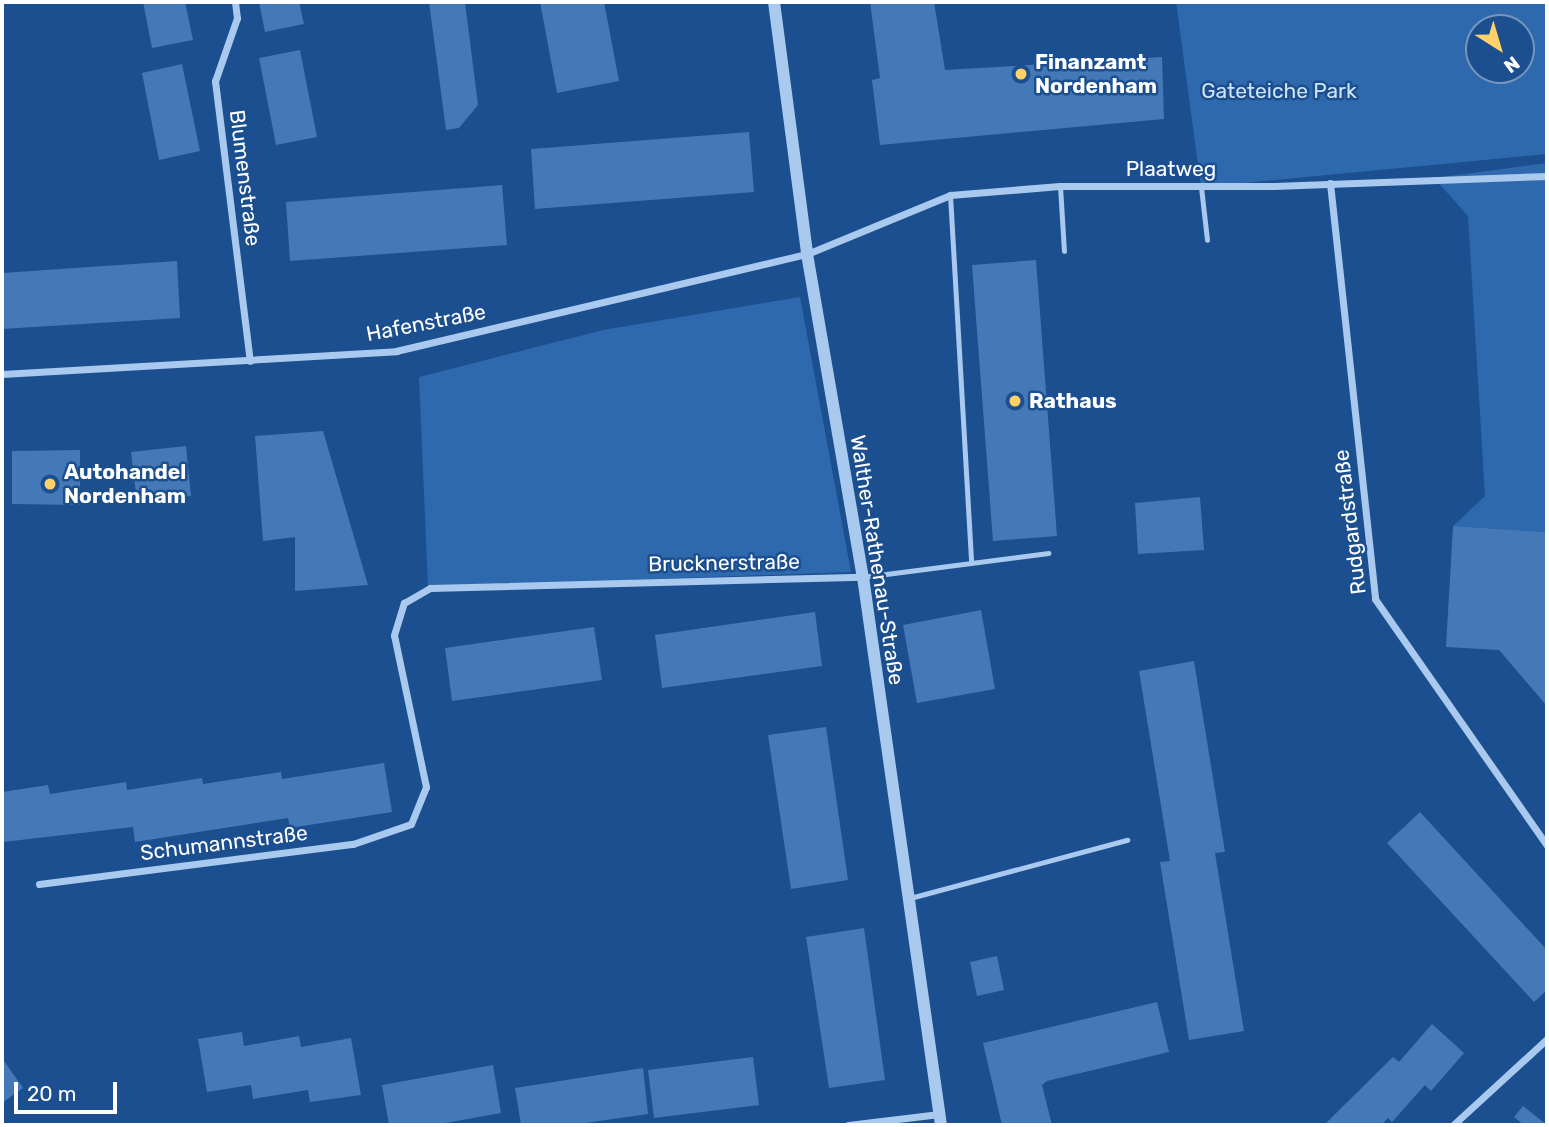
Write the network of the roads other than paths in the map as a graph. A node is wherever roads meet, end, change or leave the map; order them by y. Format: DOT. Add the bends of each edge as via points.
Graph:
graph roads {
  1 [pos="235,2"];
  2 [pos="774,2"];
  3 [pos="1547,176"];
  4 [pos="1330,183"];
  5 [pos="1060,186"];
  6 [pos="1200,187"];
  7 [pos="950,195"];
  8 [pos="1208,240"];
  9 [pos="1064,251"];
  10 [pos="807,254"];
  11 [pos="250,361"];
  12 [pos="2,374"];
  13 [pos="1048,553"];
  14 [pos="971,560"];
  15 [pos="863,577"];
  16 [pos="411,824"];
  17 [pos="1127,840"];
  18 [pos="1547,846"];
  19 [pos="39,884"];
  20 [pos="908,899"];
  21 [pos="1547,1039"];
  22 [pos="940,1119"];
  23 [pos="848,1125"];
  24 [pos="1453,1125"];
  1 -- 11 [label="street, Blumenstraße" via="237,18 215,81"];
  2 -- 10 [label="street, Walther-Rathenau-Straße"];
  3 -- 4 [label="street, Plaatweg"];
  4 -- 6 [label="street, Plaatweg"];
  4 -- 18 [label="street, Rudgardstraße" via="1375,599"];
  5 -- 6 [label="street, Plaatweg"];
  5 -- 7 [label="street, Plaatweg"];
  5 -- 9 [label="lane"];
  6 -- 8 [label="lane"];
  7 -- 10 [label="street, Plaatweg"];
  7 -- 14 [label="lane"];
  10 -- 11 [label="street, Hafenstraße" via="396,351"];
  10 -- 15 [label="street, Walther-Rathenau-Straße"];
  11 -- 12 [label="street, Hafenstraße"];
  13 -- 14 [label="lane, Brucknerstraße"];
  14 -- 15 [label="lane, Brucknerstraße"];
  15 -- 16 [label="street, Brucknerstraße" via="430,588 404,603 394,635 426,787"];
  15 -- 20 [label="street, Walther-Rathenau-Straße"];
  16 -- 19 [label="street, Schumannstraße" via="353,844"];
  17 -- 20 [label="lane"];
  20 -- 22 [label="street, Walther-Rathenau-Straße"];
  21 -- 24 [label="street"];
  22 -- 23 [label="street"];
}
